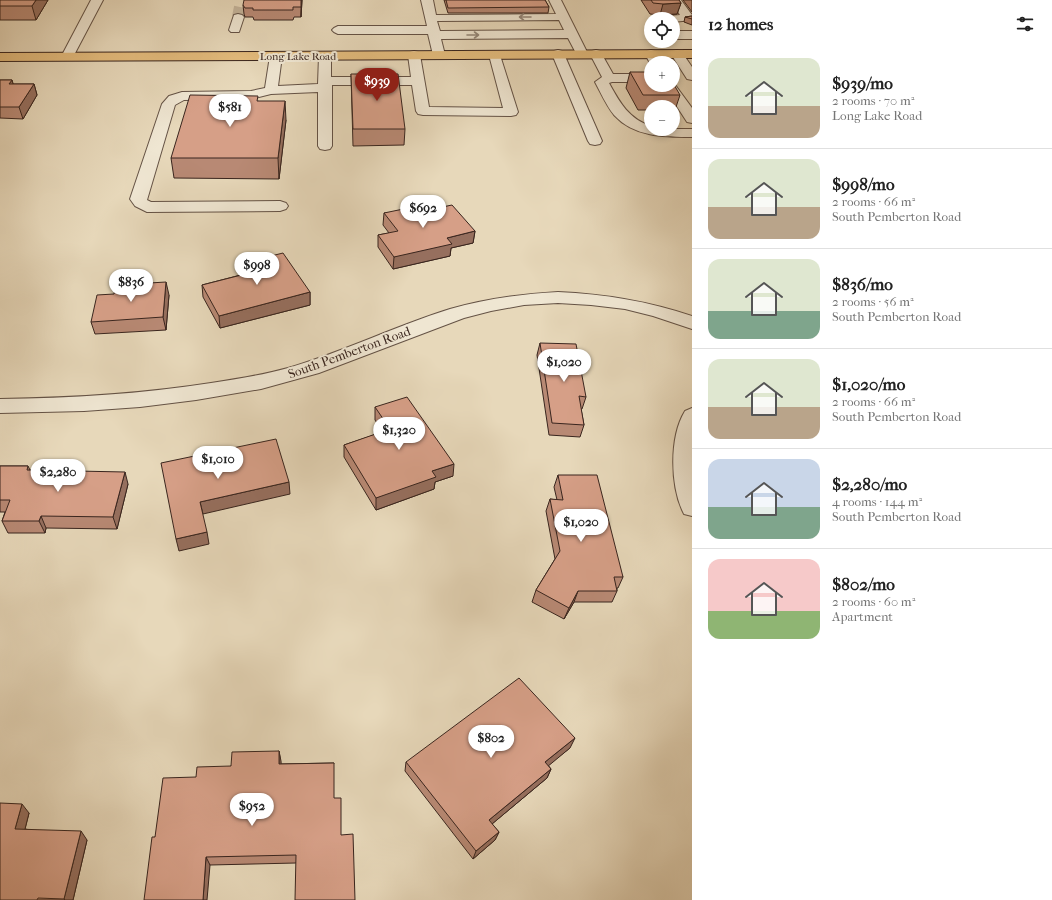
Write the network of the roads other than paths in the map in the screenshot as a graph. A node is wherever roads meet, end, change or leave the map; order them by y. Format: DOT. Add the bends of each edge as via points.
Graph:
graph roads {
  1 [pos="97,0"];
  2 [pos="427,0"];
  3 [pos="555,0"];
  4 [pos="692,1"];
  5 [pos="238,17"];
  6 [pos="564,17"];
  7 [pos="431,18"];
  8 [pos="680,18"];
  9 [pos="690,18"];
  10 [pos="235,30"];
  11 [pos="338,30"];
  12 [pos="434,32"];
  13 [pos="572,34"];
  14 [pos="680,35"];
  15 [pos="692,35"];
  16 [pos="558,54"];
  17 [pos="589,54"];
  18 [pos="685,54"];
  19 [pos="414,55"];
  20 [pos="439,55"];
  21 [pos="495,55"];
  22 [pos="276,56"];
  23 [pos="325,56"];
  24 [pos="670,56"];
  25 [pos="0,57"];
  26 [pos="67,57"];
  27 [pos="644,57"];
  28 [pos="692,76"];
  29 [pos="609,78"];
  30 [pos="644,78"];
  31 [pos="418,81"];
  32 [pos="326,85"];
  33 [pos="272,90"];
  34 [pos="675,92"];
  35 [pos="692,119"];
  36 [pos="692,133"];
  37 [pos="595,141"];
  38 [pos="325,146"];
  39 [pos="280,206"];
  40 [pos="692,323"];
  41 [pos="0,406"];
  42 [pos="692,416"];
  43 [pos="692,507"];
  1 -- 26 [label="street"];
  2 -- 7 [label="street"];
  3 -- 6 [label="street"];
  4 -- 9 [label="street" via="676,1"];
  5 -- 10 [label="street"];
  6 -- 7 [label="street, one-way"];
  6 -- 13 [label="street"];
  7 -- 12 [label="street"];
  8 -- 9 [label="street"];
  11 -- 12 [label="street"];
  12 -- 13 [label="street, one-way"];
  12 -- 20 [label="street"];
  13 -- 17 [label="street"];
  14 -- 15 [label="street"];
  16 -- 17 [label="main road, Long Lake Road"];
  16 -- 21 [label="main road, Long Lake Road"];
  16 -- 37 [label="street"];
  17 -- 27 [label="main road, Long Lake Road"];
  17 -- 29 [label="street"];
  18 -- 24 [label="main road, Long Lake Road"];
  18 -- 28 [label="street"];
  19 -- 20 [label="main road, Long Lake Road"];
  19 -- 23 [label="main road, Long Lake Road"];
  19 -- 31 [label="street"];
  20 -- 21 [label="main road, Long Lake Road"];
  21 -- 31 [label="street" via="511,112 423,111"];
  22 -- 23 [label="main road, Long Lake Road"];
  22 -- 26 [label="main road, Long Lake Road"];
  22 -- 33 [label="street"];
  23 -- 32 [label="street"];
  25 -- 26 [label="main road, Long Lake Road"];
  29 -- 30 [label="street"];
  29 -- 36 [label="street" via="602,82 618,111 630,123 655,133"];
  31 -- 32 [label="street"];
  32 -- 33 [label="street"];
  32 -- 38 [label="street"];
  33 -- 39 [label="street" via="251,95 182,96 174,99 169,104 138,199 147,207"];
  34 -- 35 [label="street"];
  40 -- 41 [label="street, South Pemberton Road" via="652,309 606,300 533,298 491,304 448,316 315,367 271,380 150,399 98,404"];
  42 -- 43 [label="street" via="686,432 684,459"];
}
